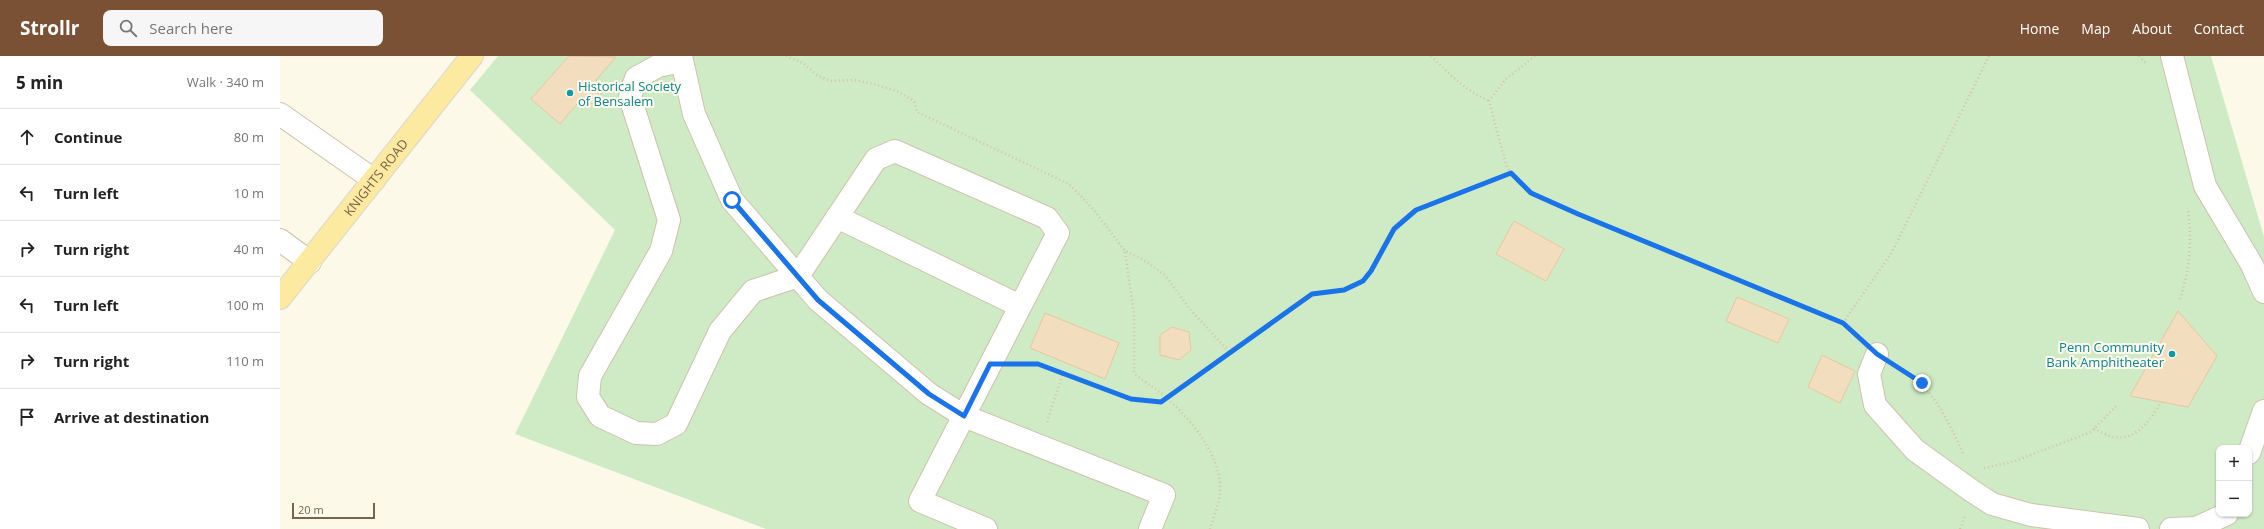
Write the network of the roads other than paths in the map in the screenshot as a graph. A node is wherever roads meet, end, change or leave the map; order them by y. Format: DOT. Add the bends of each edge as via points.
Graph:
graph roads {
  1 [pos="472,56"];
  2 [pos="2172,56"];
  3 [pos="682,58"];
  4 [pos="280,114"];
  5 [pos="374,180"];
  6 [pos="837,217"];
  7 [pos="280,240"];
  8 [pos="310,262"];
  9 [pos="798,276"];
  10 [pos="2264,292"];
  11 [pos="280,298"];
  12 [pos="1020,306"];
  13 [pos="1877,354"];
  14 [pos="2264,411"];
  15 [pos="964,416"];
  16 [pos="2252,445"];
  17 [pos="2220,517"];
  18 [pos="986,529"];
  19 [pos="1150,529"];
  20 [pos="2138,529"];
  21 [pos="2171,529"];
  1 -- 5 [label="main road, KNIGHTS ROAD"];
  2 -- 10 [label="street" via="2205,186 2252,265"];
  3 -- 9 [label="street" via="694,114 732,200"];
  3 -- 9 [label="street" via="658,66 636,78 630,97 669,220 661,250 590,376 588,397 600,416 636,433 657,434 676,424 720,331 753,291"];
  4 -- 5 [label="street"];
  5 -- 8 [label="main road, KNIGHTS ROAD"];
  6 -- 9 [label="street"];
  6 -- 12 [label="street"];
  6 -- 12 [label="street" via="876,159 895,151 1047,218 1058,233"];
  7 -- 8 [label="street"];
  8 -- 11 [label="main road, KNIGHTS ROAD"];
  9 -- 15 [label="street" via="818,300 929,394"];
  12 -- 15 [label="street"];
  13 -- 20 [label="street" via="1869,374 1875,405 1915,450 1972,482 1992,504 2031,515"];
  14 -- 16 [label="street"];
  15 -- 18 [label="street" via="920,502"];
  15 -- 19 [label="street" via="1164,496"];
  17 -- 21 [label="street" via="2196,528"];
}
